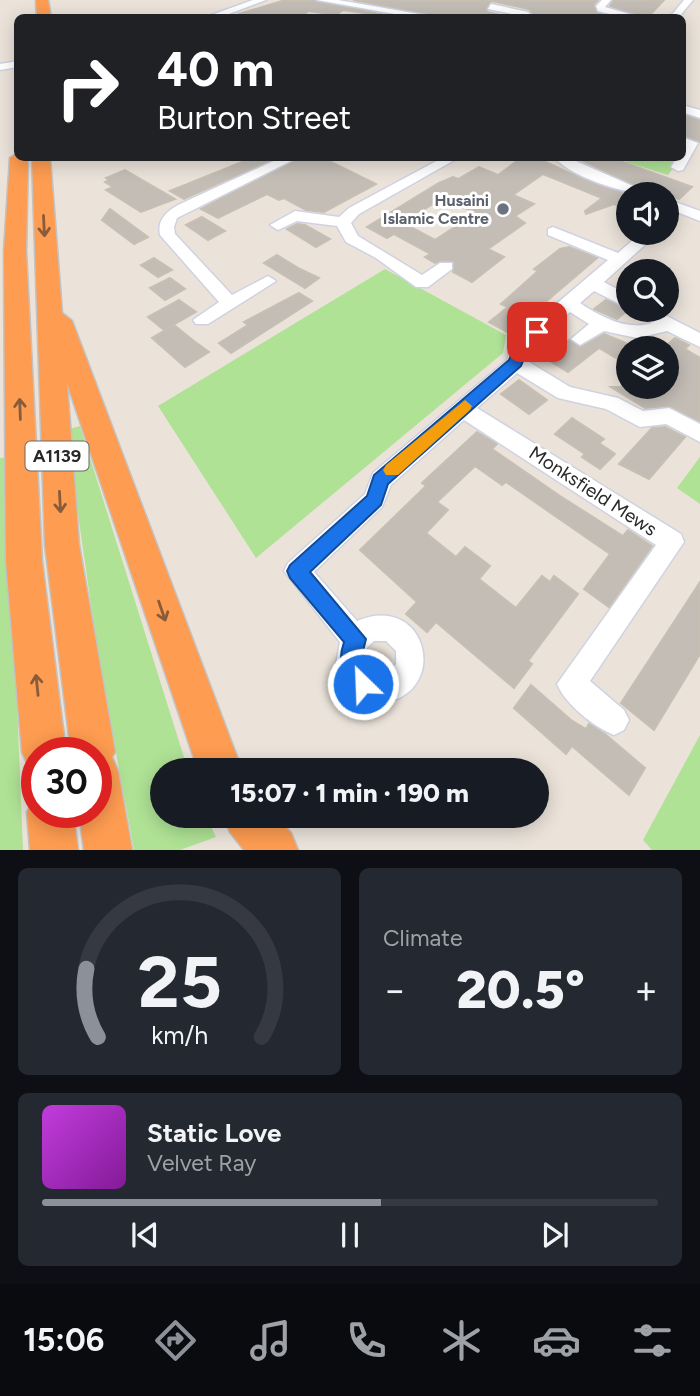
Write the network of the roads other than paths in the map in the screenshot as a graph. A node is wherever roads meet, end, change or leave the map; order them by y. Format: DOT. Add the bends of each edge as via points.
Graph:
graph roads {
  1 [pos="262,0"];
  2 [pos="321,0"];
  3 [pos="409,0"];
  4 [pos="502,0"];
  5 [pos="607,0"];
  6 [pos="689,0"];
  7 [pos="227,6"];
  8 [pos="489,9"];
  9 [pos="398,11"];
  10 [pos="214,14"];
  11 [pos="242,14"];
  12 [pos="415,14"];
  13 [pos="501,14"];
  14 [pos="524,14"];
  15 [pos="622,14"];
  16 [pos="677,14"];
  17 [pos="686,142"];
  18 [pos="686,153"];
  19 [pos="19,161"];
  20 [pos="41,161"];
  21 [pos="284,161"];
  22 [pos="446,161"];
  23 [pos="565,161"];
  24 [pos="682,161"];
  25 [pos="678,167"];
  26 [pos="616,183"];
  27 [pos="679,212"];
  28 [pos="700,216"];
  29 [pos="343,222"];
  30 [pos="278,225"];
  31 [pos="553,232"];
  32 [pos="636,245"];
  33 [pos="15,251"];
  34 [pos="617,259"];
  35 [pos="620,259"];
  36 [pos="616,263"];
  37 [pos="446,266"];
  38 [pos="268,281"];
  39 [pos="592,283"];
  40 [pos="47,287"];
  41 [pos="616,296"];
  42 [pos="230,303"];
  43 [pos="569,303"];
  44 [pos="202,320"];
  45 [pos="664,322"];
  46 [pos="601,324"];
  47 [pos="660,327"];
  48 [pos="0,336"];
  49 [pos="580,340"];
  50 [pos="700,341"];
  51 [pos="516,363"];
  52 [pos="461,409"];
  53 [pos="700,434"];
  54 [pos="355,639"];
  55 [pos="614,720"];
  56 [pos="42,737"];
  57 [pos="91,737"];
  58 [pos="216,758"];
  59 [pos="52,828"];
  60 [pos="105,828"];
  61 [pos="256,828"];
  62 [pos="54,850"];
  63 [pos="108,850"];
  64 [pos="274,850"];
  1 -- 7 [label="street"];
  2 -- 9 [label="street"];
  3 -- 9 [label="street"];
  4 -- 8 [label="street"];
  5 -- 15 [label="street" via="601,9"];
  6 -- 16 [label="street"];
  7 -- 10 [label="street"];
  7 -- 11 [label="street"];
  8 -- 13 [label="street"];
  8 -- 14 [label="street"];
  9 -- 12 [label="street"];
  17 -- 18 [label="street" via="692,143"];
  19 -- 33 [label="highway, A1139"];
  20 -- 40 [label="highway, A1139, one-way"];
  21 -- 42 [label="street" via="183,208 166,227 168,235"];
  22 -- 29 [label="street" via="354,211"];
  23 -- 26 [label="street"];
  24 -- 25 [label="street"];
  27 -- 28 [label="street"];
  29 -- 30 [label="street" via="295,216"];
  29 -- 37 [label="street" via="352,239 381,248 422,284"];
  31 -- 34 [label="street"];
  32 -- 35 [label="street"];
  33 -- 48 [label="highway, A1139"];
  56 -- 33 [label="highway, A1139, one-way" via="24,561"];
  36 -- 39 [label="street"];
  38 -- 42 [label="street"];
  39 -- 41 [label="street"];
  39 -- 43 [label="street"];
  40 -- 57 [label="highway, A1139, one-way" via="62,545"];
  40 -- 58 [label="highway, A1139, one-way"];
  42 -- 44 [label="street"];
  43 -- 46 [label="street"];
  43 -- 51 [label="street" via="521,345"];
  45 -- 50 [label="street"];
  46 -- 47 [label="street" via="646,334"];
  46 -- 49 [label="street"];
  51 -- 52 [label="street"];
  51 -- 53 [label="street" via="565,393 611,403 640,419 669,416"];
  52 -- 54 [label="street" via="380,480 374,500 297,571"];
  52 -- 55 [label="street, Monksfield Mews" via="679,535 571,684"];
  59 -- 62 [label="highway"];
  60 -- 63 [label="highway"];
  61 -- 64 [label="highway"];
}
